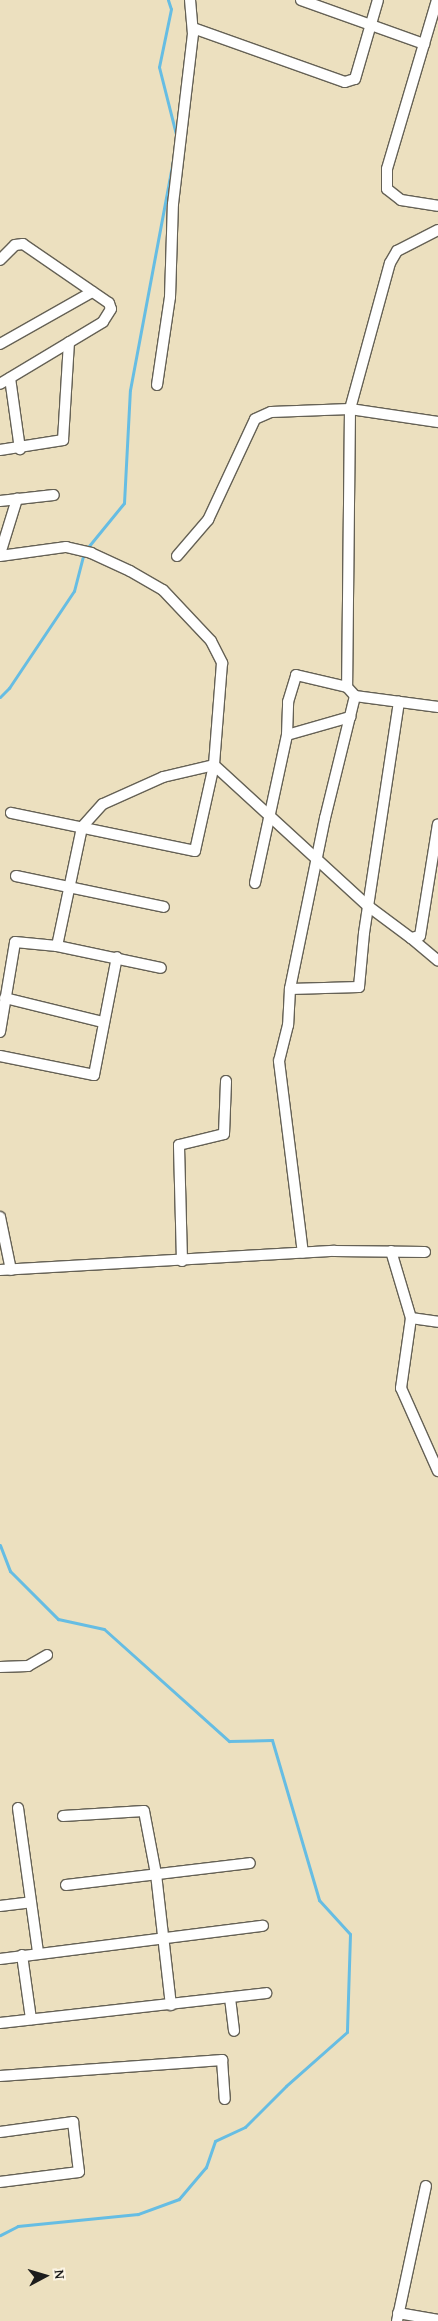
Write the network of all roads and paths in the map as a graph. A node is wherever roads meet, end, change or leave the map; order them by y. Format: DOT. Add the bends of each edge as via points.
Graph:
graph roads {
  1 [pos="190,0"];
  2 [pos="301,0"];
  3 [pos="378,0"];
  4 [pos="437,0"];
  5 [pos="371,24"];
  6 [pos="193,28"];
  7 [pos="424,44"];
  8 [pos="438,206"];
  9 [pos="438,230"];
  10 [pos="0,260"];
  11 [pos="92,292"];
  12 [pos="69,342"];
  13 [pos="0,344"];
  14 [pos="10,378"];
  15 [pos="0,384"];
  16 [pos="157,385"];
  17 [pos="350,409"];
  18 [pos="438,422"];
  19 [pos="20,448"];
  20 [pos="0,450"];
  21 [pos="54,495"];
  22 [pos="17,499"];
  23 [pos="0,501"];
  24 [pos="0,555"];
  25 [pos="177,556"];
  26 [pos="347,688"];
  27 [pos="355,696"];
  28 [pos="399,702"];
  29 [pos="438,707"];
  30 [pos="350,717"];
  31 [pos="287,735"];
  32 [pos="214,765"];
  33 [pos="11,813"];
  34 [pos="269,813"];
  35 [pos="438,824"];
  36 [pos="82,826"];
  37 [pos="316,859"];
  38 [pos="16,876"];
  39 [pos="255,883"];
  40 [pos="69,887"];
  41 [pos="164,906"];
  42 [pos="368,906"];
  43 [pos="411,938"];
  44 [pos="57,946"];
  45 [pos="117,957"];
  46 [pos="438,961"];
  47 [pos="162,968"];
  48 [pos="290,989"];
  49 [pos="5,998"];
  50 [pos="103,1022"];
  51 [pos="0,1032"];
  52 [pos="0,1056"];
  53 [pos="226,1081"];
  54 [pos="0,1216"];
  55 [pos="391,1251"];
  56 [pos="425,1252"];
  57 [pos="303,1253"];
  58 [pos="182,1261"];
  59 [pos="0,1270"];
  60 [pos="11,1270"];
  61 [pos="412,1318"];
  62 [pos="438,1322"];
  63 [pos="438,1471"];
  64 [pos="47,1655"];
  65 [pos="0,1667"];
  66 [pos="18,1808"];
  67 [pos="63,1816"];
  68 [pos="250,1863"];
  69 [pos="156,1874"];
  70 [pos="66,1886"];
  71 [pos="31,1902"];
  72 [pos="0,1906"];
  73 [pos="263,1926"];
  74 [pos="164,1938"];
  75 [pos="38,1953"];
  76 [pos="22,1955"];
  77 [pos="0,1958"];
  78 [pos="266,1993"];
  79 [pos="230,1998"];
  80 [pos="171,2005"];
  81 [pos="31,2018"];
  82 [pos="0,2023"];
  83 [pos="234,2031"];
  84 [pos="0,2076"];
  85 [pos="225,2099"];
  86 [pos="0,2132"];
  87 [pos="0,2182"];
  88 [pos="426,2186"];
  89 [pos="398,2317"];
  90 [pos="438,2320"];
  1 -- 6 [label="street"];
  2 -- 5 [label="street"];
  3 -- 5 [label="street"];
  4 -- 7 [label="street"];
  5 -- 6 [label="street" via="355,79 345,82"];
  5 -- 7 [label="street"];
  6 -- 16 [label="street" via="172,204 170,297"];
  7 -- 8 [label="street" via="387,168 387,189 401,200"];
  9 -- 17 [label="street" via="397,251 390,263"];
  10 -- 11 [label="street" via="15,245 23,244"];
  11 -- 12 [label="street" via="109,303 110,314"];
  11 -- 13 [label="street"];
  12 -- 14 [label="street"];
  12 -- 19 [label="street" via="65,437 60,442"];
  14 -- 15 [label="street"];
  14 -- 19 [label="street"];
  17 -- 18 [label="street"];
  17 -- 25 [label="street" via="271,412 255,419 208,520"];
  17 -- 26 [label="street"];
  19 -- 20 [label="street"];
  21 -- 22 [label="street"];
  22 -- 23 [label="street"];
  22 -- 24 [label="street"];
  24 -- 32 [label="street" via="66,548 99,557 164,590 212,641 222,663"];
  26 -- 27 [label="street"];
  26 -- 31 [label="street" via="296,675 288,702"];
  27 -- 28 [label="street"];
  27 -- 30 [label="street"];
  28 -- 29 [label="street"];
  28 -- 42 [label="street"];
  30 -- 31 [label="street"];
  30 -- 37 [label="street"];
  31 -- 34 [label="street"];
  32 -- 34 [label="street"];
  32 -- 36 [label="street" via="163,777 103,804"];
  32 -- 36 [label="street" via="195,851"];
  33 -- 36 [label="street"];
  34 -- 37 [label="street"];
  34 -- 39 [label="street"];
  35 -- 43 [label="street" via="420,936"];
  36 -- 40 [label="street"];
  37 -- 42 [label="street"];
  37 -- 48 [label="street"];
  38 -- 40 [label="street"];
  40 -- 41 [label="street"];
  40 -- 44 [label="street"];
  42 -- 43 [label="street"];
  42 -- 48 [label="street" via="359,987"];
  43 -- 46 [label="street"];
  44 -- 45 [label="street"];
  44 -- 49 [label="street" via="15,942"];
  45 -- 47 [label="street"];
  45 -- 50 [label="street"];
  48 -- 57 [label="street" via="288,1025 279,1061"];
  49 -- 50 [label="street"];
  49 -- 51 [label="street"];
  50 -- 52 [label="street" via="94,1075"];
  53 -- 58 [label="street" via="224,1134 179,1145"];
  54 -- 60 [label="street"];
  55 -- 56 [label="street"];
  55 -- 57 [label="street"];
  55 -- 61 [label="street"];
  57 -- 58 [label="street"];
  58 -- 60 [label="street"];
  59 -- 60 [label="street"];
  61 -- 62 [label="street"];
  61 -- 63 [label="street" via="401,1388"];
  64 -- 65 [label="street" via="28,1666"];
  66 -- 71 [label="street"];
  67 -- 69 [label="street" via="144,1811"];
  68 -- 69 [label="street"];
  69 -- 70 [label="street"];
  69 -- 74 [label="street"];
  71 -- 72 [label="street"];
  71 -- 75 [label="street"];
  73 -- 74 [label="street"];
  74 -- 75 [label="street"];
  74 -- 80 [label="street"];
  75 -- 76 [label="street"];
  76 -- 77 [label="street"];
  76 -- 81 [label="street"];
  78 -- 79 [label="street"];
  79 -- 80 [label="street"];
  79 -- 83 [label="street"];
  80 -- 81 [label="street"];
  81 -- 82 [label="street"];
  84 -- 85 [label="street" via="222,2060"];
  86 -- 87 [label="street" via="72,2122 79,2172"];
  88 -- 89 [label="street"];
  89 -- 90 [label="street"];
}
